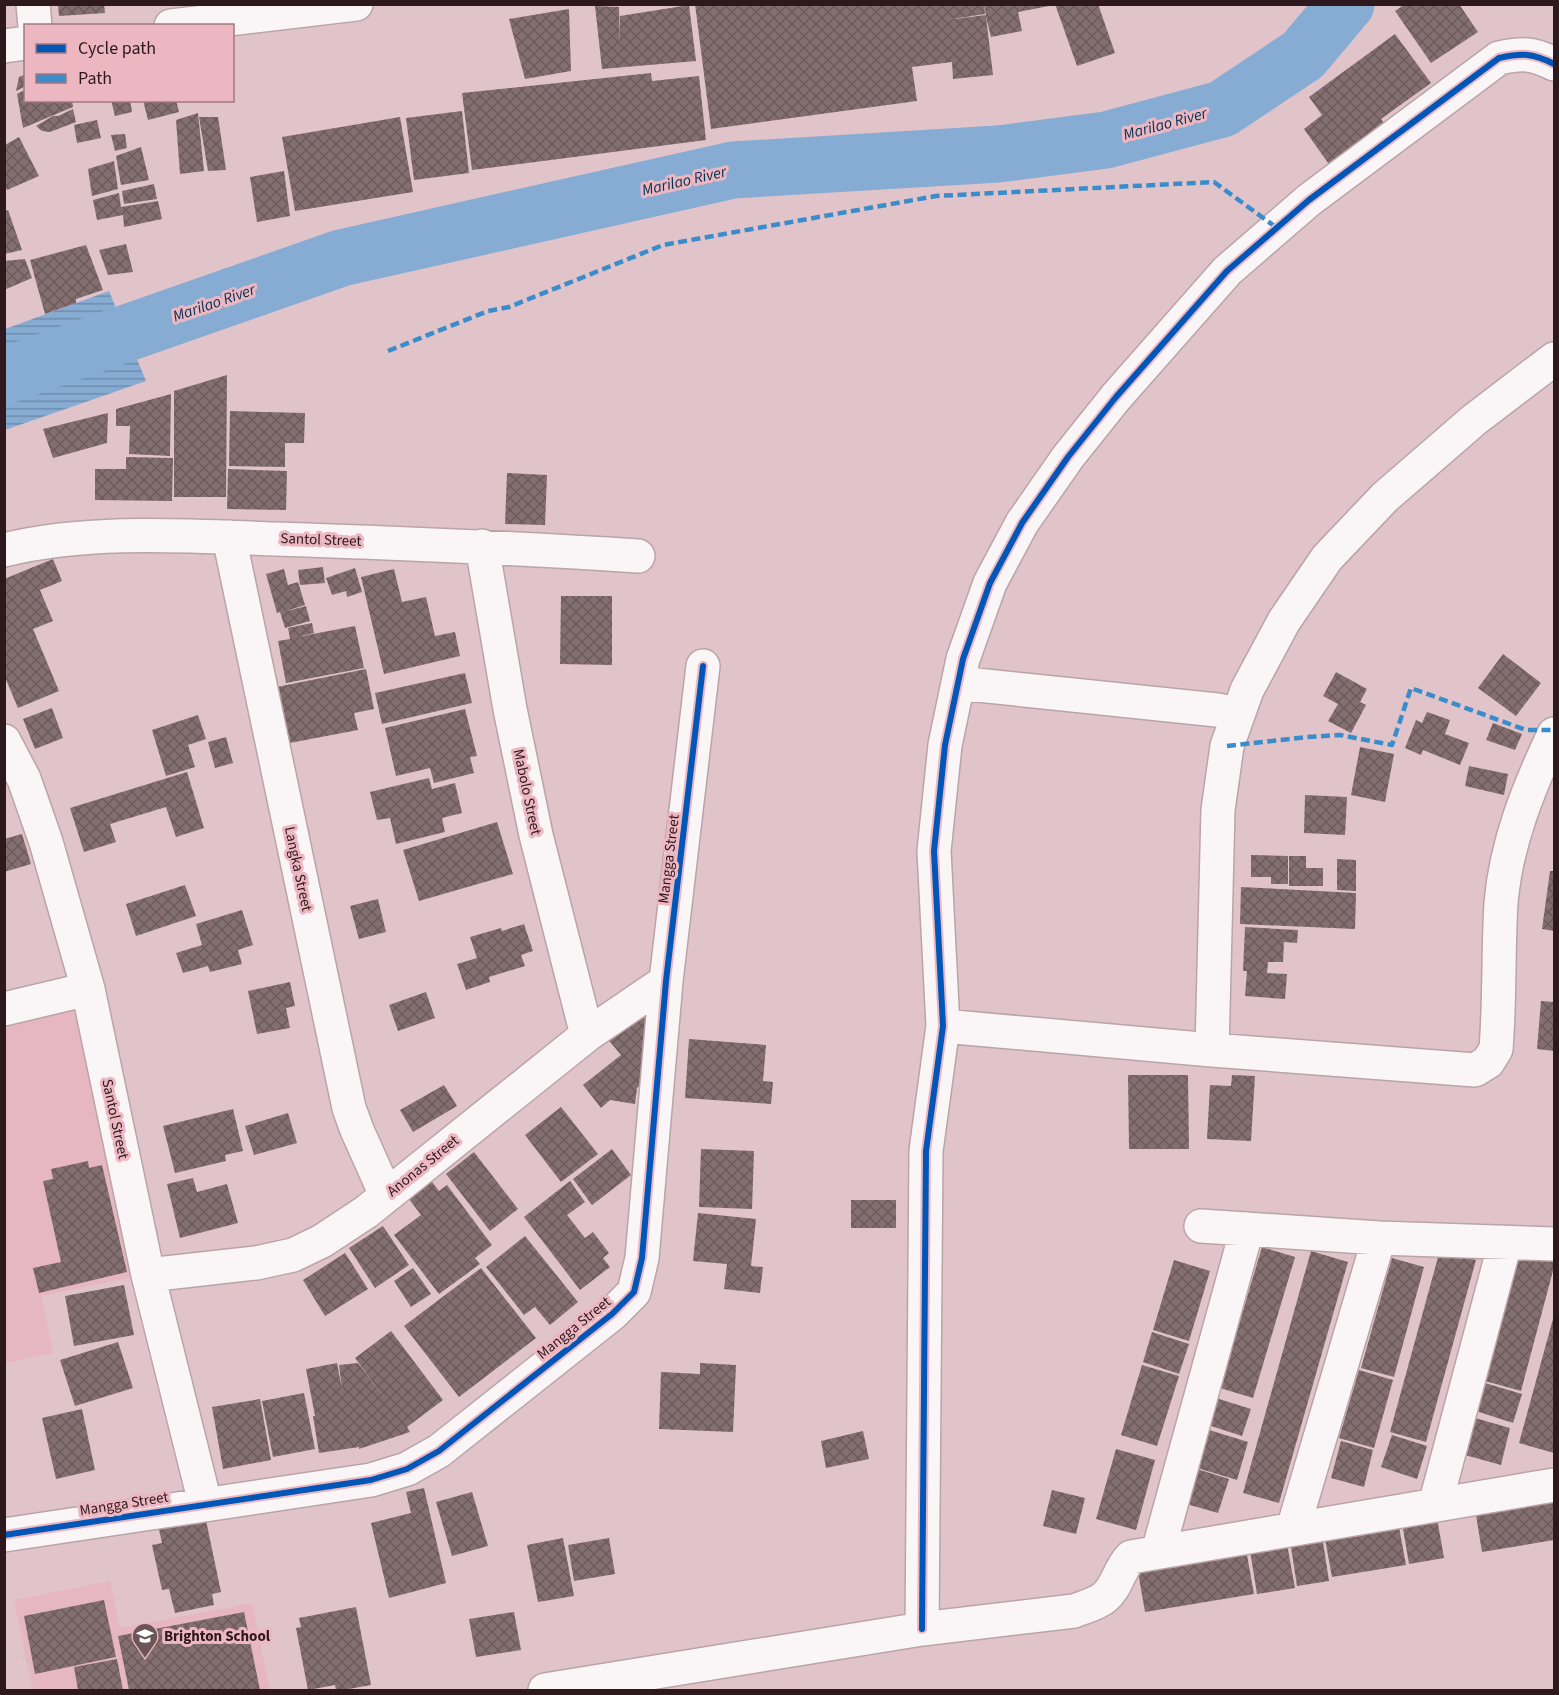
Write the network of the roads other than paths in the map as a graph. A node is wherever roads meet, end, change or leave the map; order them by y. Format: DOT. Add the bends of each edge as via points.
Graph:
graph roads {
  1 [pos="33,4"];
  2 [pos="339,5"];
  3 [pos="35,24"];
  4 [pos="187,24"];
  5 [pos="24,43"];
  6 [pos="4,46"];
  7 [pos="1554,64"];
  8 [pos="1554,359"];
  9 [pos="229,537"];
  10 [pos="482,546"];
  11 [pos="4,550"];
  12 [pos="638,556"];
  13 [pos="703,666"];
  14 [pos="958,683"];
  15 [pos="1238,714"];
  16 [pos="1554,734"];
  17 [pos="4,741"];
  18 [pos="666,981"];
  19 [pos="88,989"];
  20 [pos="4,1009"];
  21 [pos="943,1026"];
  22 [pos="587,1035"];
  23 [pos="1212,1050"];
  24 [pos="386,1195"];
  25 [pos="1201,1226"];
  26 [pos="1247,1229"];
  27 [pos="1379,1238"];
  28 [pos="1505,1244"];
  29 [pos="1554,1244"];
  30 [pos="148,1275"];
  31 [pos="1554,1485"];
  32 [pos="206,1503"];
  33 [pos="1435,1505"];
  34 [pos="1293,1529"];
  35 [pos="4,1535"];
  36 [pos="1158,1552"];
  37 [pos="922,1629"];
  38 [pos="545,1690"];
  1 -- 3 [label="street"];
  2 -- 4 [label="street"];
  5 -- 6 [label="street"];
  7 -- 14 [label="street" via="1537,55 1499,58 1309,200 1227,271 1082,440 1022,523 990,583"];
  8 -- 15 [label="street" via="1474,420 1385,497 1328,558 1284,621"];
  9 -- 10 [label="street, Santol Street"];
  9 -- 11 [label="street, Santol Street" via="95,537"];
  9 -- 24 [label="street, Langka Street" via="350,1108"];
  10 -- 12 [label="street, Santol Street"];
  10 -- 22 [label="street, Mabolo Street" via="536,835"];
  13 -- 18 [label="street, Mangga Street"];
  14 -- 15 [label="street"];
  14 -- 21 [label="street" via="945,745 934,851"];
  15 -- 23 [label="street" via="1227,746 1218,810"];
  16 -- 23 [label="street" via="1530,787 1511,846 1502,902 1496,1049 1488,1062 1475,1070"];
  17 -- 19 [label="street, Santol Street" via="24,779 46,842"];
  18 -- 22 [label="street, Anonas Street"];
  18 -- 32 [label="street, Mangga Street" via="642,1258 634,1292 612,1314 439,1451 407,1469 371,1480"];
  19 -- 20 [label="street"];
  19 -- 30 [label="street, Santol Street"];
  21 -- 23 [label="street"];
  21 -- 37 [label="street" via="926,1151"];
  22 -- 24 [label="street, Anonas Street"];
  24 -- 30 [label="street, Anonas Street" via="322,1242 293,1255"];
  25 -- 26 [label="street"];
  26 -- 27 [label="street"];
  26 -- 36 [label="street"];
  27 -- 28 [label="street"];
  27 -- 34 [label="street"];
  28 -- 29 [label="street"];
  28 -- 33 [label="street"];
  30 -- 32 [label="street, Santol Street"];
  31 -- 33 [label="street"];
  32 -- 35 [label="street, Mangga Street"];
  33 -- 34 [label="street"];
  34 -- 36 [label="street"];
  36 -- 37 [label="street" via="1131,1557 1106,1597 1074,1611"];
  37 -- 38 [label="street"];
}
